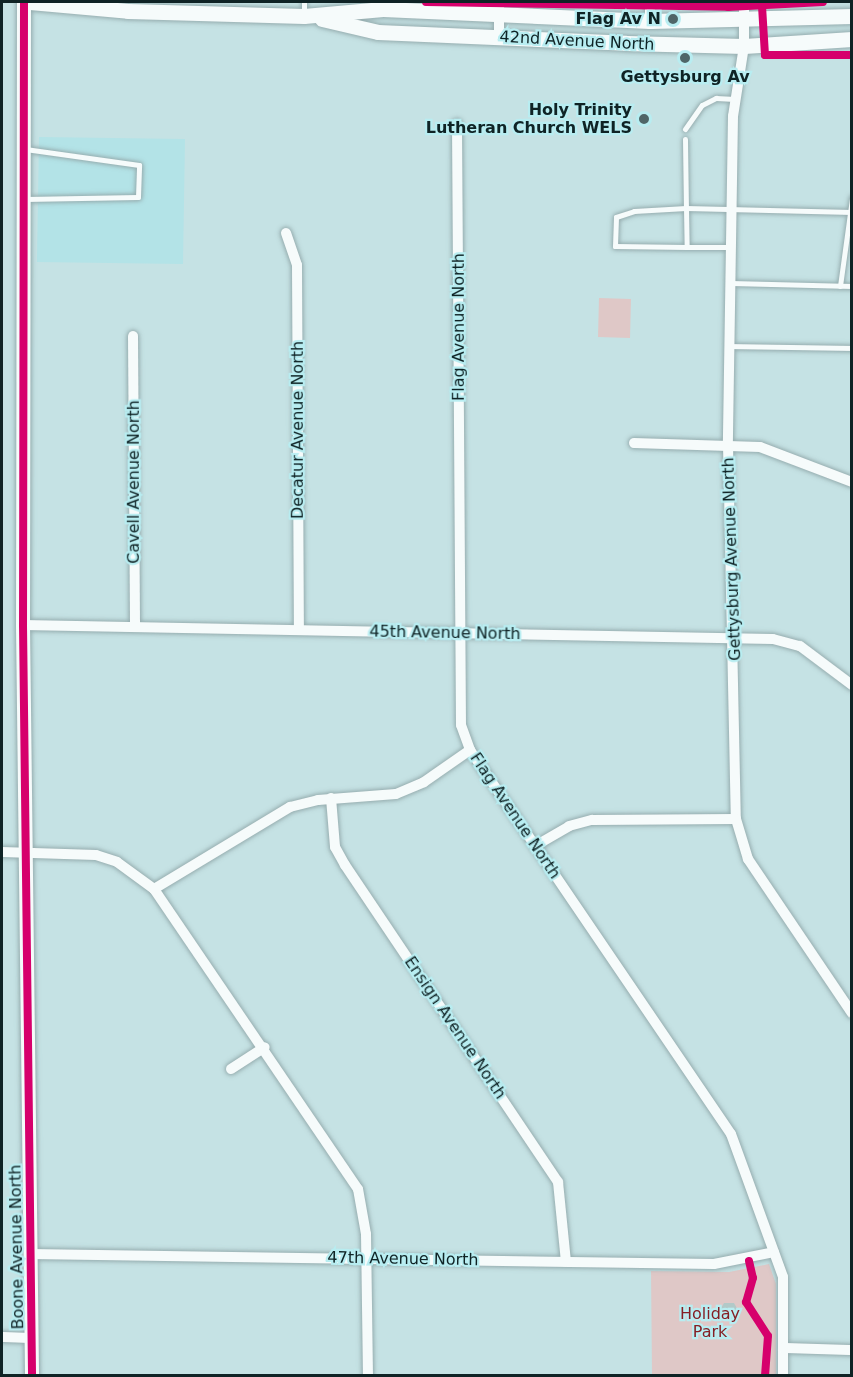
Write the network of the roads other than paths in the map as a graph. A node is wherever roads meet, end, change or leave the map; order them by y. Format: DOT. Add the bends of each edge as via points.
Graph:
graph roads {
  1 [pos="24,2"];
  2 [pos="30,2"];
  3 [pos="650,2"];
  4 [pos="744,2"];
  5 [pos="499,8"];
  6 [pos="304,9"];
  7 [pos="852,16"];
  8 [pos="650,21"];
  9 [pos="744,22"];
  10 [pos="499,37"];
  11 [pos="852,39"];
  12 [pos="744,46"];
  13 [pos="735,99"];
  14 [pos="458,124"];
  15 [pos="685,129"];
  16 [pos="685,139"];
  17 [pos="24,149"];
  18 [pos="852,198"];
  19 [pos="24,199"];
  20 [pos="686,208"];
  21 [pos="732,209"];
  22 [pos="849,211"];
  23 [pos="286,233"];
  24 [pos="687,246"];
  25 [pos="731,247"];
  26 [pos="731,284"];
  27 [pos="840,286"];
  28 [pos="852,286"];
  29 [pos="133,336"];
  30 [pos="729,346"];
  31 [pos="852,348"];
  32 [pos="634,443"];
  33 [pos="728,445"];
  34 [pos="852,482"];
  35 [pos="23,625"];
  36 [pos="135,627"];
  37 [pos="299,630"];
  38 [pos="461,633"];
  39 [pos="736,638"];
  40 [pos="852,685"];
  41 [pos="470,750"];
  42 [pos="331,798"];
  43 [pos="736,819"];
  44 [pos="535,846"];
  45 [pos="2,852"];
  46 [pos="26,852"];
  47 [pos="154,889"];
  48 [pos="852,1013"];
  49 [pos="265,1047"];
  50 [pos="231,1069"];
  51 [pos="774,1251"];
  52 [pos="30,1254"];
  53 [pos="368,1258"];
  54 [pos="566,1262"];
  55 [pos="2,1337"];
  56 [pos="32,1338"];
  57 [pos="783,1348"];
  58 [pos="852,1350"];
  59 [pos="32,1376"];
  60 [pos="368,1376"];
  61 [pos="783,1376"];
  1 -- 17 [label="street, Boone Avenue North"];
  2 -- 6 [label="main road, 42nd Avenue North" via="128,11"];
  3 -- 8 [label="street"];
  4 -- 9 [label="street, Gettysburg Avenue North"];
  5 -- 6 [label="main road, 42nd Avenue North"];
  5 -- 8 [label="main road, 42nd Avenue North"];
  5 -- 10 [label="street"];
  6 -- 10 [label="main road, 42nd Avenue North" via="378,32"];
  7 -- 9 [label="main road, 42nd Avenue North"];
  8 -- 9 [label="main road, 42nd Avenue North"];
  9 -- 12 [label="street, Gettysburg Avenue North"];
  10 -- 12 [label="main road, 42nd Avenue North"];
  11 -- 12 [label="main road, 42nd Avenue North"];
  12 -- 13 [label="street, Gettysburg Avenue North"];
  13 -- 15 [label="lane" via="716,98 702,105"];
  13 -- 21 [label="street, Gettysburg Avenue North"];
  14 -- 38 [label="street, Flag Avenue North"];
  16 -- 20 [label="lane"];
  17 -- 19 [label="street, Boone Avenue North"];
  17 -- 19 [label="lane" via="140,165 138,197"];
  18 -- 22 [label="lane"];
  19 -- 35 [label="street, Boone Avenue North"];
  20 -- 21 [label="lane"];
  20 -- 24 [label="lane"];
  20 -- 24 [label="lane" via="634,211 616,217 615,246"];
  21 -- 22 [label="lane"];
  21 -- 25 [label="street, Gettysburg Avenue North"];
  22 -- 27 [label="lane"];
  23 -- 37 [label="street, Decatur Avenue North" via="297,266"];
  24 -- 25 [label="lane"];
  25 -- 26 [label="street, Gettysburg Avenue North"];
  26 -- 27 [label="lane"];
  26 -- 30 [label="street, Gettysburg Avenue North"];
  27 -- 28 [label="lane"];
  29 -- 36 [label="street, Cavell Avenue North"];
  30 -- 31 [label="lane"];
  30 -- 33 [label="street, Gettysburg Avenue North"];
  32 -- 33 [label="street"];
  33 -- 34 [label="street" via="775,452"];
  33 -- 39 [label="street, Gettysburg Avenue North" via="728,524"];
  35 -- 36 [label="street, 45th Avenue North"];
  35 -- 46 [label="street, Boone Avenue North"];
  36 -- 37 [label="street, 45th Avenue North"];
  37 -- 38 [label="street, 45th Avenue North"];
  38 -- 39 [label="street, 45th Avenue North"];
  38 -- 41 [label="street, Flag Avenue North" via="459,710"];
  39 -- 40 [label="street, 45th Avenue North" via="800,646"];
  39 -- 43 [label="street, Gettysburg Avenue North"];
  41 -- 42 [label="street" via="410,789"];
  41 -- 44 [label="street, Flag Avenue North"];
  42 -- 47 [label="street" via="263,819"];
  42 -- 54 [label="street, Ensign Avenue North" via="335,847 345,865 558,1182"];
  43 -- 44 [label="street" via="592,820 569,826"];
  43 -- 48 [label="street, Gettysburg Avenue North" via="748,859"];
  44 -- 51 [label="street, Flag Avenue North" via="720,1115"];
  45 -- 46 [label="street"];
  46 -- 47 [label="street" via="96,855 117,862"];
  46 -- 52 [label="street, Boone Avenue North"];
  47 -- 49 [label="street"];
  49 -- 50 [label="street"];
  49 -- 53 [label="street" via="358,1189"];
  51 -- 54 [label="street, 47th Avenue North" via="714,1264"];
  51 -- 57 [label="street, Flag Avenue North" via="783,1277"];
  52 -- 53 [label="street, 47th Avenue North"];
  52 -- 56 [label="street, Boone Avenue North"];
  53 -- 54 [label="street, 47th Avenue North"];
  53 -- 60 [label="street"];
  55 -- 56 [label="street"];
  56 -- 59 [label="street, Boone Avenue North"];
  57 -- 58 [label="street"];
  57 -- 61 [label="street, Flag Avenue North"];
}
